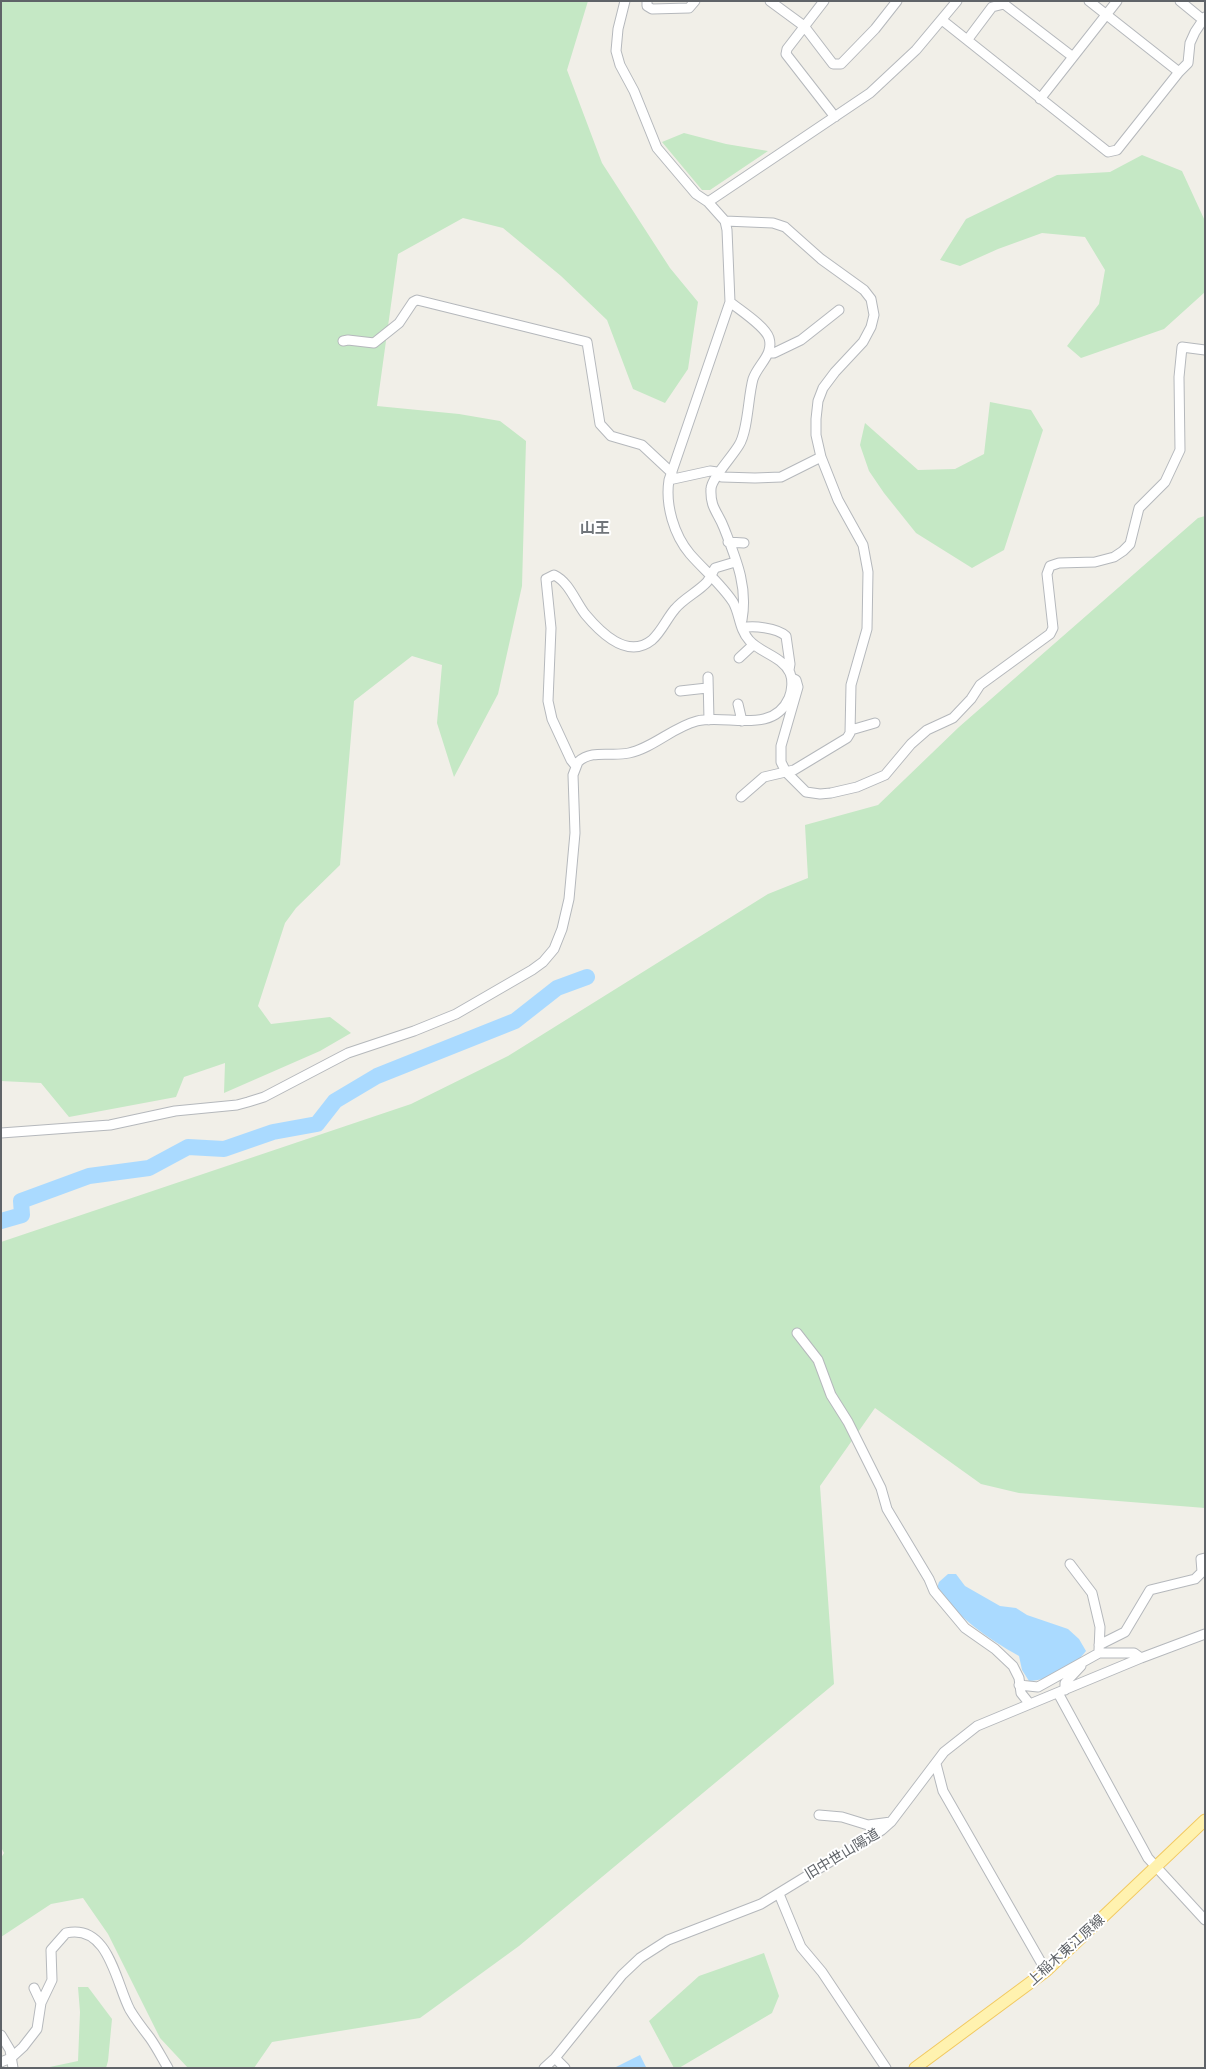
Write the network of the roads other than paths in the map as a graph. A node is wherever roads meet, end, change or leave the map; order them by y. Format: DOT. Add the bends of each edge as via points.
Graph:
graph roads {
  1 [pos="625,1"];
  2 [pos="647,1"];
  3 [pos="694,1"];
  4 [pos="770,1"];
  5 [pos="824,1"];
  6 [pos="897,1"];
  7 [pos="958,1"];
  8 [pos="1089,1"];
  9 [pos="1117,1"];
  10 [pos="1180,1"];
  11 [pos="1107,15"];
  12 [pos="1204,18"];
  13 [pos="942,20"];
  14 [pos="804,26"];
  15 [pos="968,39"];
  16 [pos="1073,57"];
  17 [pos="1179,72"];
  18 [pos="1040,100"];
  19 [pos="835,117"];
  20 [pos="708,202"];
  21 [pos="725,221"];
  22 [pos="730,302"];
  23 [pos="839,310"];
  24 [pos="343,342"];
  25 [pos="1205,350"];
  26 [pos="769,353"];
  27 [pos="821,457"];
  28 [pos="719,474"];
  29 [pos="670,476"];
  30 [pos="728,542"];
  31 [pos="744,543"];
  32 [pos="736,562"];
  33 [pos="711,576"];
  34 [pos="741,625"];
  35 [pos="753,645"];
  36 [pos="739,658"];
  37 [pos="790,674"];
  38 [pos="708,677"];
  39 [pos="707,688"];
  40 [pos="680,691"];
  41 [pos="738,704"];
  42 [pos="709,720"];
  43 [pos="742,721"];
  44 [pos="875,723"];
  45 [pos="851,730"];
  46 [pos="575,765"];
  47 [pos="786,772"];
  48 [pos="741,797"];
  49 [pos="1,1133"];
  50 [pos="797,1333"];
  51 [pos="1205,1558"];
  52 [pos="1070,1564"];
  53 [pos="1205,1634"];
  54 [pos="1099,1649"];
  55 [pos="1141,1658"];
  56 [pos="1084,1663"];
  57 [pos="1019,1685"];
  58 [pos="1061,1691"];
  59 [pos="1029,1703"];
  60 [pos="936,1764"];
  61 [pos="819,1814"];
  62 [pos="1205,1820"];
  63 [pos="892,1822"];
  64 [pos="1156,1868"];
  65 [pos="779,1894"];
  66 [pos="1205,1920"];
  67 [pos="1046,1971"];
  68 [pos="34,1988"];
  69 [pos="41,2003"];
  70 [pos="1,2035"];
  71 [pos="11,2058"];
  72 [pos="555,2058"];
  73 [pos="1,2062"];
  74 [pos="13,2068"];
  75 [pos="168,2068"];
  76 [pos="544,2068"];
  77 [pos="565,2068"];
  78 [pos="886,2068"];
  79 [pos="915,2068"];
  1 -- 20 [label="street" via="616,51 620,65 657,148 696,194"];
  2 -- 3 [label="street" via="647,6 652,9 689,8"];
  4 -- 14 [label="street"];
  5 -- 14 [label="street"];
  6 -- 14 [label="street" via="842,64 833,64"];
  7 -- 13 [label="street"];
  8 -- 11 [label="street"];
  9 -- 11 [label="street"];
  10 -- 12 [label="street"];
  11 -- 16 [label="street"];
  11 -- 17 [label="street"];
  12 -- 17 [label="street" via="1190,43 1188,63"];
  13 -- 15 [label="street"];
  13 -- 19 [label="street" via="894,72"];
  14 -- 19 [label="street" via="786,54"];
  15 -- 16 [label="street" via="992,7 1004,4"];
  15 -- 18 [label="street"];
  16 -- 18 [label="street"];
  17 -- 18 [label="street" via="1117,150 1108,152"];
  19 -- 20 [label="street"];
  20 -- 21 [label="street"];
  21 -- 22 [label="street"];
  21 -- 27 [label="street" via="773,223 785,227 871,299 874,315 871,327 863,342 823,388 818,401 816,435"];
  22 -- 26 [label="street" via="768,335"];
  22 -- 29 [label="street"];
  23 -- 26 [label="street" via="800,340"];
  24 -- 29 [label="street" via="374,343 399,323 417,300 587,342 600,424 611,436 642,444"];
  25 -- 47 [label="street" via="1182,347 1180,450 1165,482 1139,508 1130,544 1114,557 1096,562 1050,566 1047,574 1053,628 1050,634 980,684 953,718 927,730 885,775 857,787 811,794 802,790"];
  26 -- 28 [label="street" via="754,377 741,443"];
  27 -- 28 [label="street" via="780,477"];
  27 -- 45 [label="street" via="838,500 863,545 868,572 867,629 851,684"];
  28 -- 29 [label="street" via="710,471"];
  28 -- 30 [label="street" via="711,487 712,506"];
  29 -- 33 [label="street" via="667,502 677,531 689,552"];
  30 -- 31 [label="street"];
  30 -- 32 [label="street"];
  32 -- 33 [label="street" via="715,568"];
  32 -- 34 [label="street" via="743,584"];
  33 -- 34 [label="street" via="733,602"];
  33 -- 46 [label="street" via="676,607 652,640 629,648 604,633 585,613 563,581 554,575 546,579 550,628 548,701 552,719"];
  34 -- 35 [label="street"];
  34 -- 37 [label="street" via="786,636"];
  35 -- 36 [label="street"];
  35 -- 37 [label="street" via="780,661"];
  37 -- 43 [label="street" via="791,694 781,712 772,718"];
  37 -- 47 [label="street" via="798,687 780,756"];
  38 -- 39 [label="street"];
  39 -- 40 [label="street"];
  39 -- 42 [label="street"];
  41 -- 43 [label="street"];
  42 -- 43 [label="street"];
  42 -- 46 [label="street" via="696,721 630,753 592,754"];
  44 -- 45 [label="street"];
  45 -- 47 [label="street" via="847,738"];
  46 -- 49 [label="street" via="575,850 569,899 554,949 532,970 456,1014 348,1053 264,1097 248,1102 175,1111 110,1125"];
  47 -- 48 [label="street" via="764,777"];
  50 -- 57 [label="street" via="818,1360 831,1395 882,1488 887,1509 934,1591 965,1628 1013,1666"];
  51 -- 54 [label="street" via="1201,1559 1202,1572 1195,1578 1150,1590 1124,1632"];
  52 -- 54 [label="street" via="1092,1593 1100,1627"];
  53 -- 55 [label="street, 旧中世山陽道"];
  54 -- 55 [label="street"];
  54 -- 56 [label="street"];
  55 -- 58 [label="street, 旧中世山陽道"];
  56 -- 57 [label="street" via="1038,1687"];
  56 -- 58 [label="street"];
  57 -- 59 [label="street"];
  58 -- 59 [label="street, 旧中世山陽道"];
  58 -- 64 [label="street"];
  59 -- 60 [label="street, 旧中世山陽道" via="977,1726 944,1752"];
  60 -- 63 [label="street, 旧中世山陽道"];
  60 -- 67 [label="street" via="943,1791"];
  61 -- 63 [label="street" via="868,1825"];
  62 -- 64 [label="main road, 上稲木東江原線"];
  63 -- 65 [label="street, 旧中世山陽道"];
  64 -- 66 [label="street"];
  64 -- 67 [label="main road, 上稲木東江原線"];
  65 -- 72 [label="street, 旧中世山陽道" via="668,1940 640,1958 622,1975"];
  65 -- 78 [label="street" via="801,1947 822,1972"];
  67 -- 79 [label="main road, 上稲木東江原線"];
  68 -- 69 [label="street"];
  69 -- 71 [label="street" via="34,2034"];
  69 -- 75 [label="street" via="52,1980 52,1950 66,1932 81,1931 91,1936 103,1948 128,2006"];
  70 -- 71 [label="street"];
  71 -- 73 [label="street"];
  71 -- 74 [label="street"];
  72 -- 76 [label="street, 旧中世山陽道"];
  72 -- 77 [label="street"];
}
